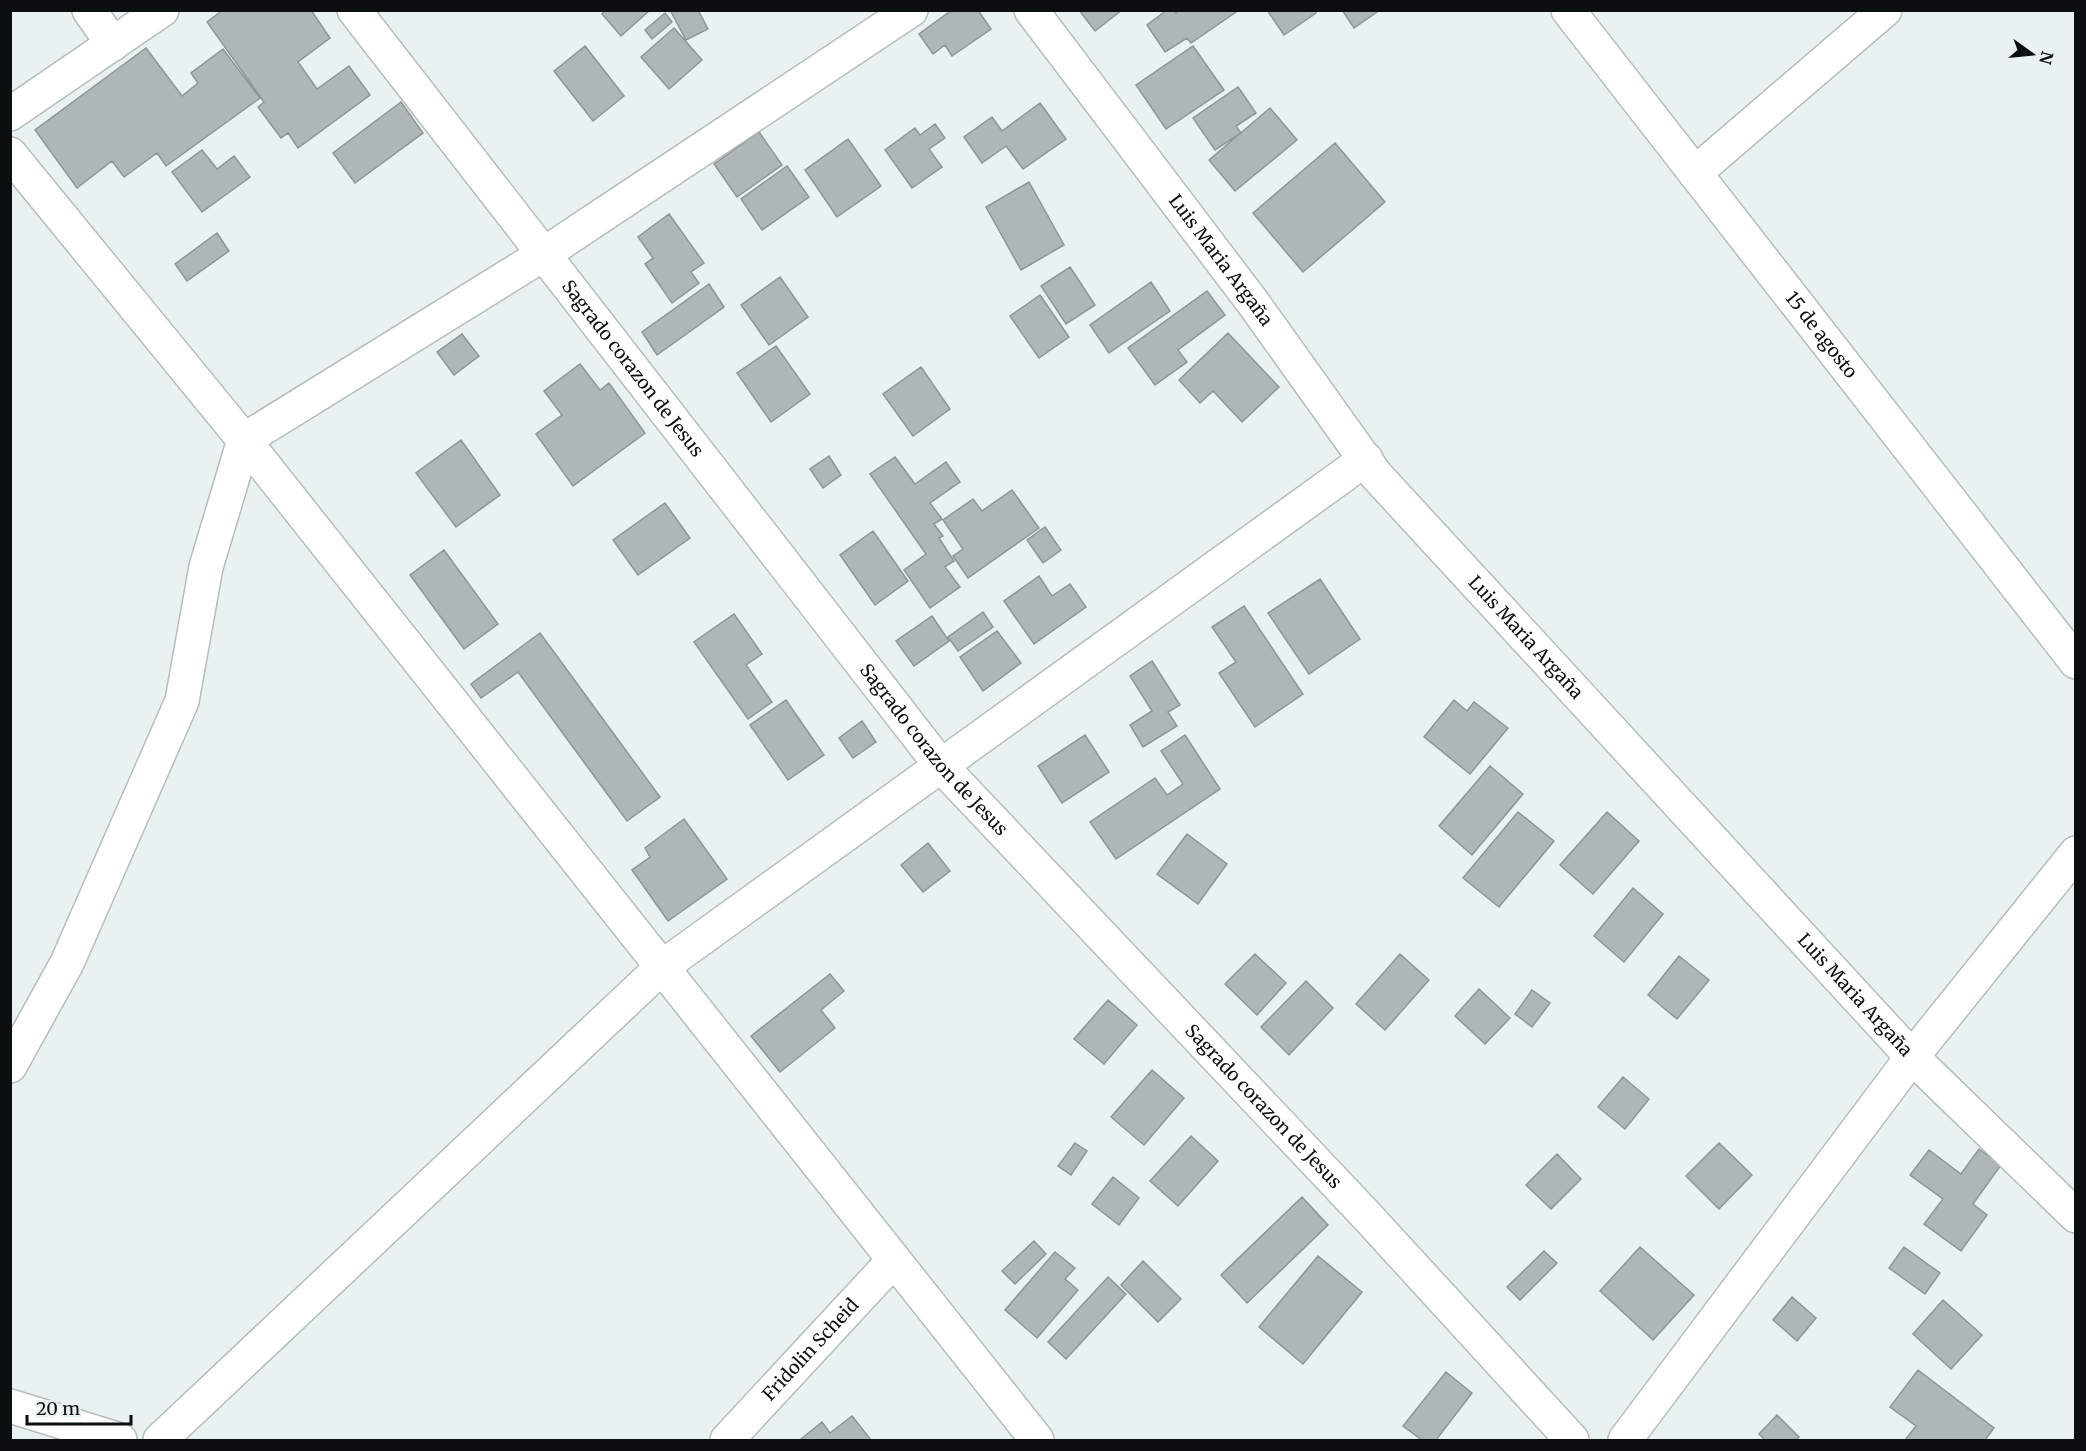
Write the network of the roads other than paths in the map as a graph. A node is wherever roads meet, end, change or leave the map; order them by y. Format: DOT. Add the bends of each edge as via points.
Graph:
graph roads {
  1 [pos="89,10"];
  2 [pos="162,10"];
  3 [pos="354,10"];
  4 [pos="911,10"];
  5 [pos="1031,10"];
  6 [pos="1568,10"];
  7 [pos="1885,10"];
  8 [pos="113,44"];
  9 [pos="10,114"];
  10 [pos="10,154"];
  11 [pos="1695,173"];
  12 [pos="544,254"];
  13 [pos="244,440"];
  14 [pos="1366,459"];
  15 [pos="2076,662"];
  16 [pos="942,767"];
  17 [pos="2076,853"];
  18 [pos="662,967"];
  19 [pos="1912,1057"];
  20 [pos="10,1066"];
  21 [pos="2076,1215"];
  22 [pos="894,1260"];
  23 [pos="10,1406"];
  24 [pos="120,1440"];
  25 [pos="160,1440"];
  26 [pos="727,1440"];
  27 [pos="1037,1440"];
  28 [pos="1572,1440"];
  29 [pos="1625,1440"];
  1 -- 8 [label="street"];
  2 -- 8 [label="street"];
  3 -- 12 [label="street, Sagrado corazon de Jesus"];
  4 -- 12 [label="street"];
  5 -- 14 [label="street, Luis Maria Argaña"];
  6 -- 11 [label="street, 15 de agosto"];
  7 -- 11 [label="street"];
  8 -- 9 [label="street"];
  10 -- 13 [label="street"];
  11 -- 15 [label="street, 15 de agosto"];
  12 -- 13 [label="street"];
  12 -- 16 [label="street, Sagrado corazon de Jesus"];
  13 -- 18 [label="street"];
  13 -- 20 [label="street" via="206,567 182,701 67,963"];
  14 -- 16 [label="street"];
  14 -- 19 [label="street, Luis Maria Argaña"];
  16 -- 18 [label="street"];
  16 -- 28 [label="street, Sagrado corazon de Jesus" via="1366,1215"];
  17 -- 19 [label="street"];
  18 -- 22 [label="street"];
  18 -- 25 [label="street"];
  19 -- 21 [label="street, Luis Maria Argaña"];
  19 -- 29 [label="street"];
  22 -- 26 [label="street, Fridolin Scheid"];
  22 -- 27 [label="street"];
  23 -- 24 [label="street"];
}
